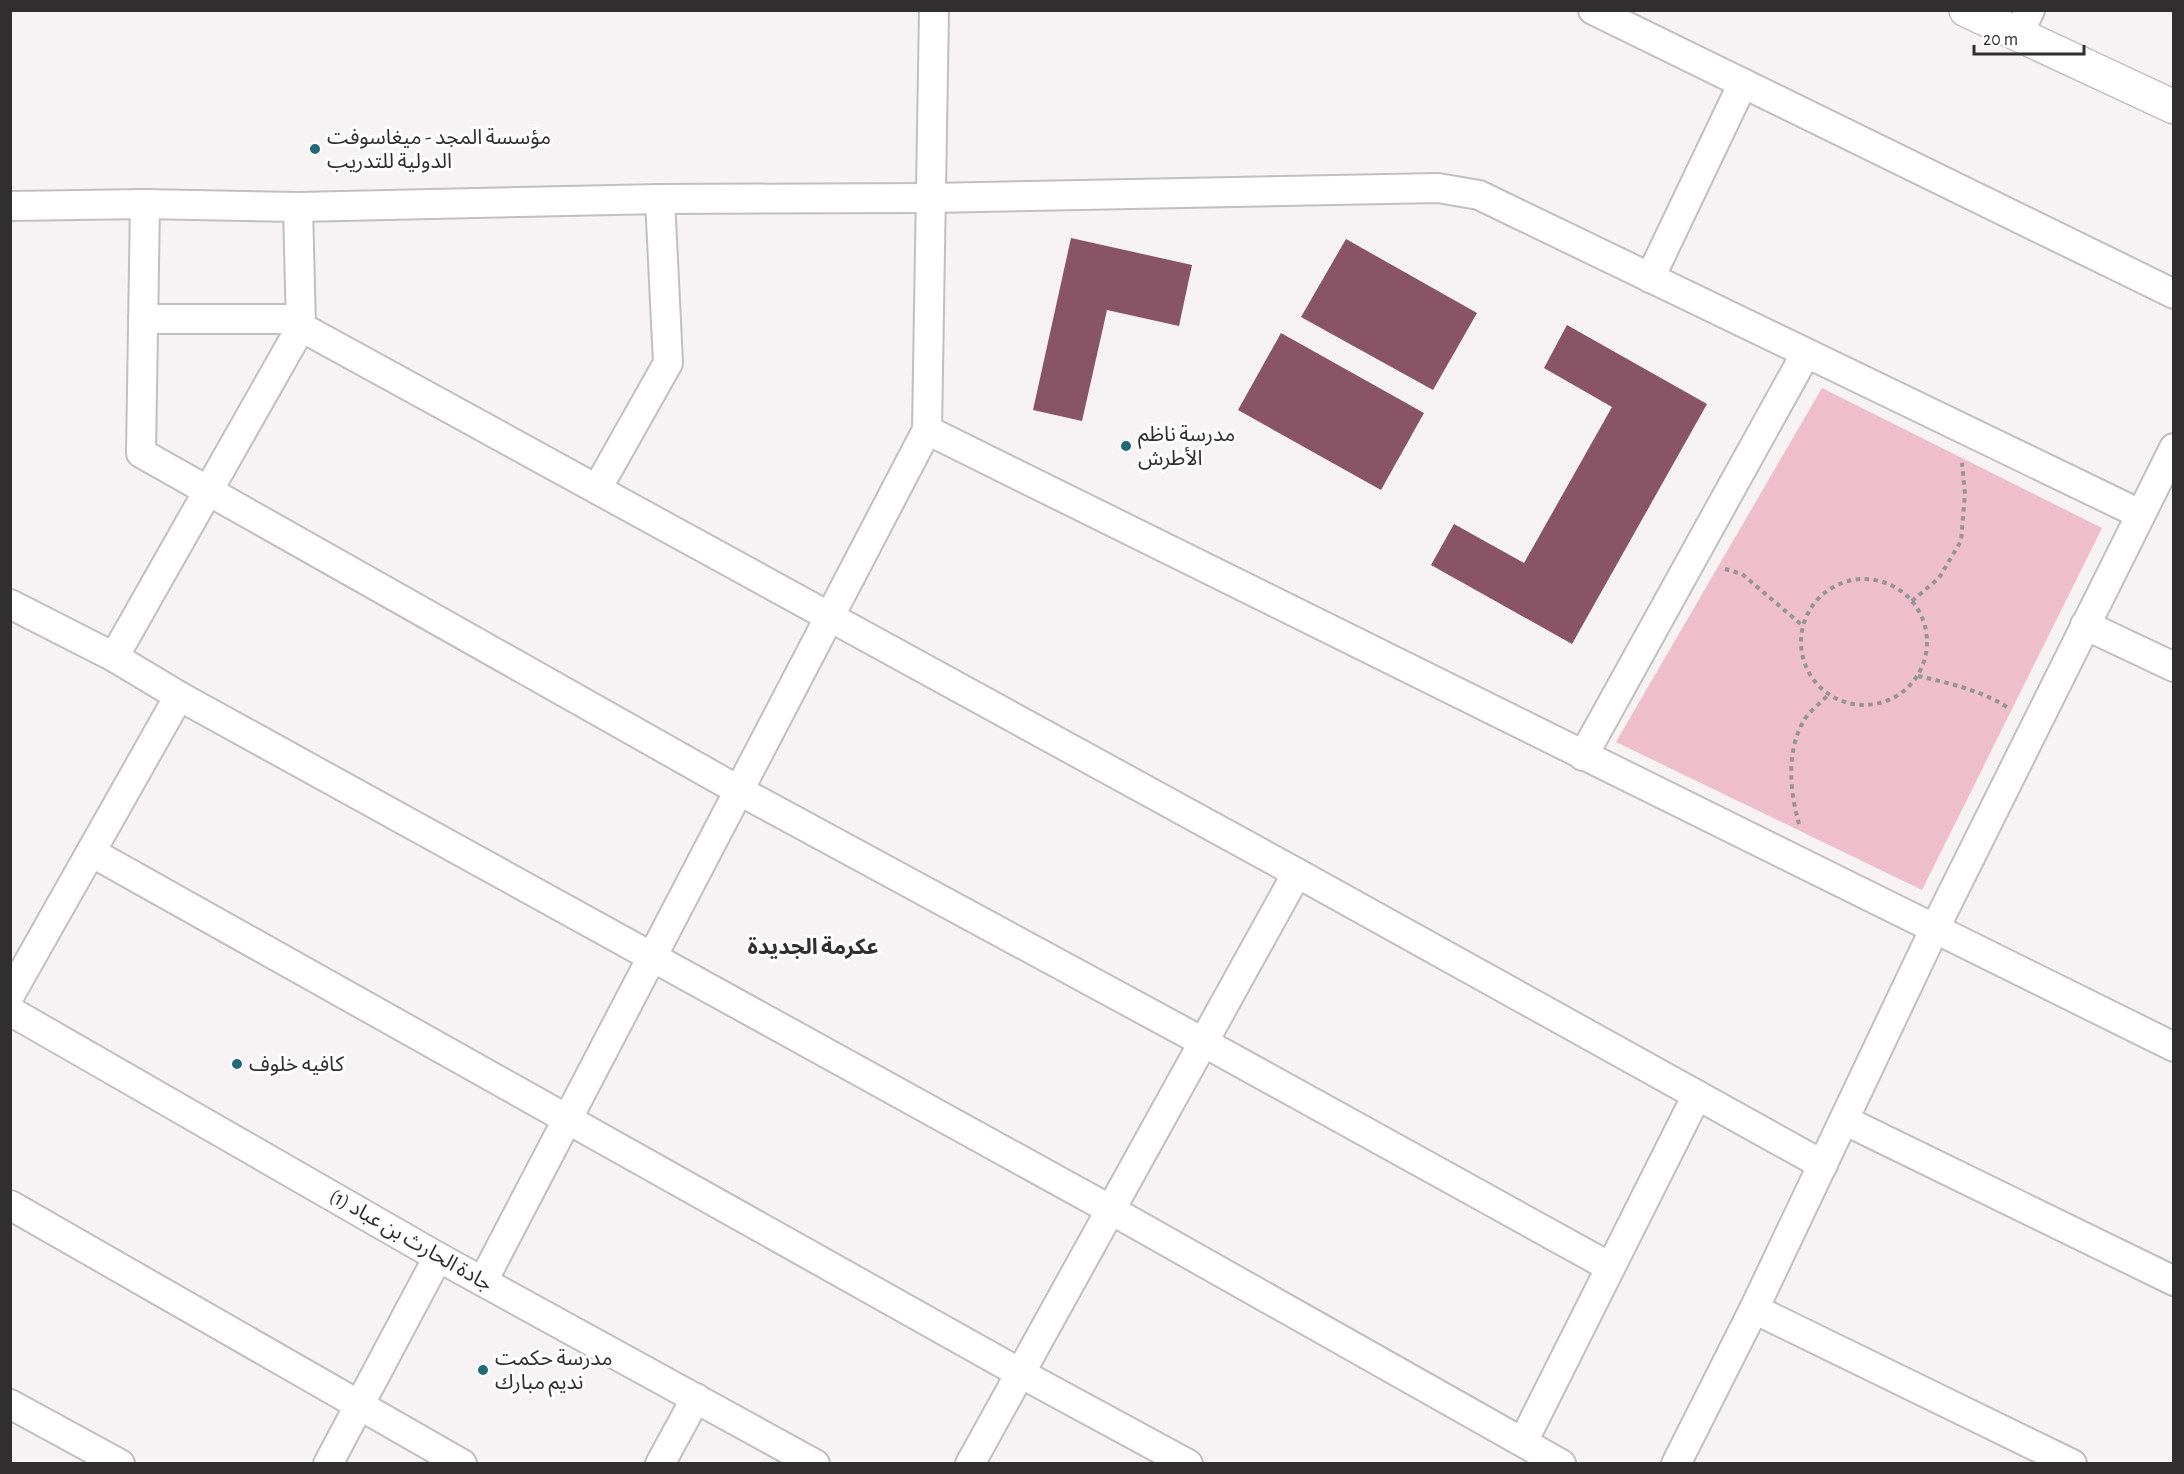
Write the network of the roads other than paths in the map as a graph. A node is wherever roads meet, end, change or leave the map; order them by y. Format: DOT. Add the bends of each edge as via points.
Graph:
graph roads {
  1 [pos="934,10"];
  2 [pos="1593,10"];
  3 [pos="1966,10"];
  4 [pos="2024,23"];
  5 [pos="1743,83"];
  6 [pos="2174,107"];
  7 [pos="931,198"];
  8 [pos="660,199"];
  9 [pos="145,204"];
  10 [pos="10,206"];
  11 [pos="298,207"];
  12 [pos="1650,278"];
  13 [pos="2174,294"];
  14 [pos="143,320"];
  15 [pos="301,327"];
  16 [pos="1806,353"];
  17 [pos="927,430"];
  18 [pos="2174,448"];
  19 [pos="597,489"];
  20 [pos="208,492"];
  21 [pos="2140,514"];
  22 [pos="10,604"];
  23 [pos="829,616"];
  24 [pos="2085,625"];
  25 [pos="114,657"];
  26 [pos="2174,667"];
  27 [pos="179,696"];
  28 [pos="1583,756"];
  29 [pos="738,790"];
  30 [pos="91,852"];
  31 [pos="1297,873"];
  32 [pos="1934,930"];
  33 [pos="652,957"];
  34 [pos="10,995"];
  35 [pos="10,1011"];
  36 [pos="2170,1037"];
  37 [pos="1203,1042"];
  38 [pos="1697,1095"];
  39 [pos="567,1120"];
  40 [pos="1844,1120"];
  41 [pos="1823,1165"];
  42 [pos="10,1205"];
  43 [pos="1111,1210"];
  44 [pos="438,1257"];
  45 [pos="1610,1267"];
  46 [pos="483,1281"];
  47 [pos="2174,1281"];
  48 [pos="1754,1309"];
  49 [pos="1020,1373"];
  50 [pos="696,1398"];
  51 [pos="10,1404"];
  52 [pos="359,1405"];
  53 [pos="1523,1442"];
  54 [pos="120,1464"];
  55 [pos="328,1464"];
  56 [pos="462,1464"];
  57 [pos="660,1464"];
  58 [pos="815,1464"];
  59 [pos="970,1464"];
  60 [pos="1188,1464"];
  61 [pos="1561,1464"];
  62 [pos="1676,1464"];
  63 [pos="2072,1464"];
  1 -- 7 [label="street"];
  2 -- 5 [label="street"];
  3 -- 4 [label="main road"];
  4 -- 6 [label="main road"];
  5 -- 12 [label="street"];
  5 -- 13 [label="street"];
  7 -- 8 [label="street"];
  7 -- 12 [label="street" via="1438,188 1479,195"];
  7 -- 17 [label="street"];
  8 -- 11 [label="street"];
  8 -- 19 [label="street" via="668,363"];
  9 -- 10 [label="street"];
  9 -- 11 [label="street"];
  9 -- 14 [label="street"];
  11 -- 15 [label="street"];
  12 -- 16 [label="street"];
  14 -- 15 [label="street" via="286,319"];
  14 -- 20 [label="street" via="141,453"];
  15 -- 19 [label="street"];
  15 -- 20 [label="street"];
  16 -- 21 [label="street"];
  16 -- 28 [label="street"];
  17 -- 23 [label="street"];
  17 -- 28 [label="street"];
  18 -- 21 [label="street"];
  19 -- 23 [label="street"];
  20 -- 25 [label="street"];
  20 -- 29 [label="street"];
  21 -- 24 [label="street"];
  22 -- 25 [label="street"];
  23 -- 29 [label="street"];
  23 -- 31 [label="street"];
  24 -- 26 [label="street"];
  24 -- 32 [label="street"];
  25 -- 27 [label="street"];
  27 -- 30 [label="street"];
  27 -- 33 [label="street"];
  28 -- 32 [label="street"];
  29 -- 33 [label="street"];
  29 -- 37 [label="street"];
  30 -- 34 [label="street"];
  30 -- 39 [label="street"];
  31 -- 37 [label="street"];
  31 -- 38 [label="street"];
  32 -- 36 [label="street"];
  32 -- 40 [label="street"];
  33 -- 39 [label="street"];
  33 -- 43 [label="street"];
  35 -- 44 [label="street, جادة الحارث بن عباد (1)"];
  37 -- 43 [label="street"];
  37 -- 45 [label="street"];
  38 -- 41 [label="street"];
  38 -- 45 [label="street"];
  39 -- 46 [label="street"];
  39 -- 49 [label="street"];
  40 -- 41 [label="street"];
  40 -- 47 [label="street"];
  41 -- 48 [label="street"];
  42 -- 52 [label="street"];
  43 -- 49 [label="street"];
  43 -- 53 [label="street"];
  44 -- 46 [label="street, جادة الحارث بن عباد (1)"];
  44 -- 52 [label="street"];
  45 -- 53 [label="street"];
  46 -- 50 [label="street, جادة الحارث بن عباد (1)"];
  48 -- 62 [label="street"];
  48 -- 63 [label="street"];
  49 -- 59 [label="street"];
  49 -- 60 [label="street"];
  50 -- 57 [label="street"];
  50 -- 58 [label="street, جادة الحارث بن عباد (1)"];
  51 -- 54 [label="street"];
  52 -- 55 [label="street"];
  52 -- 56 [label="street"];
  53 -- 61 [label="street"];
}
